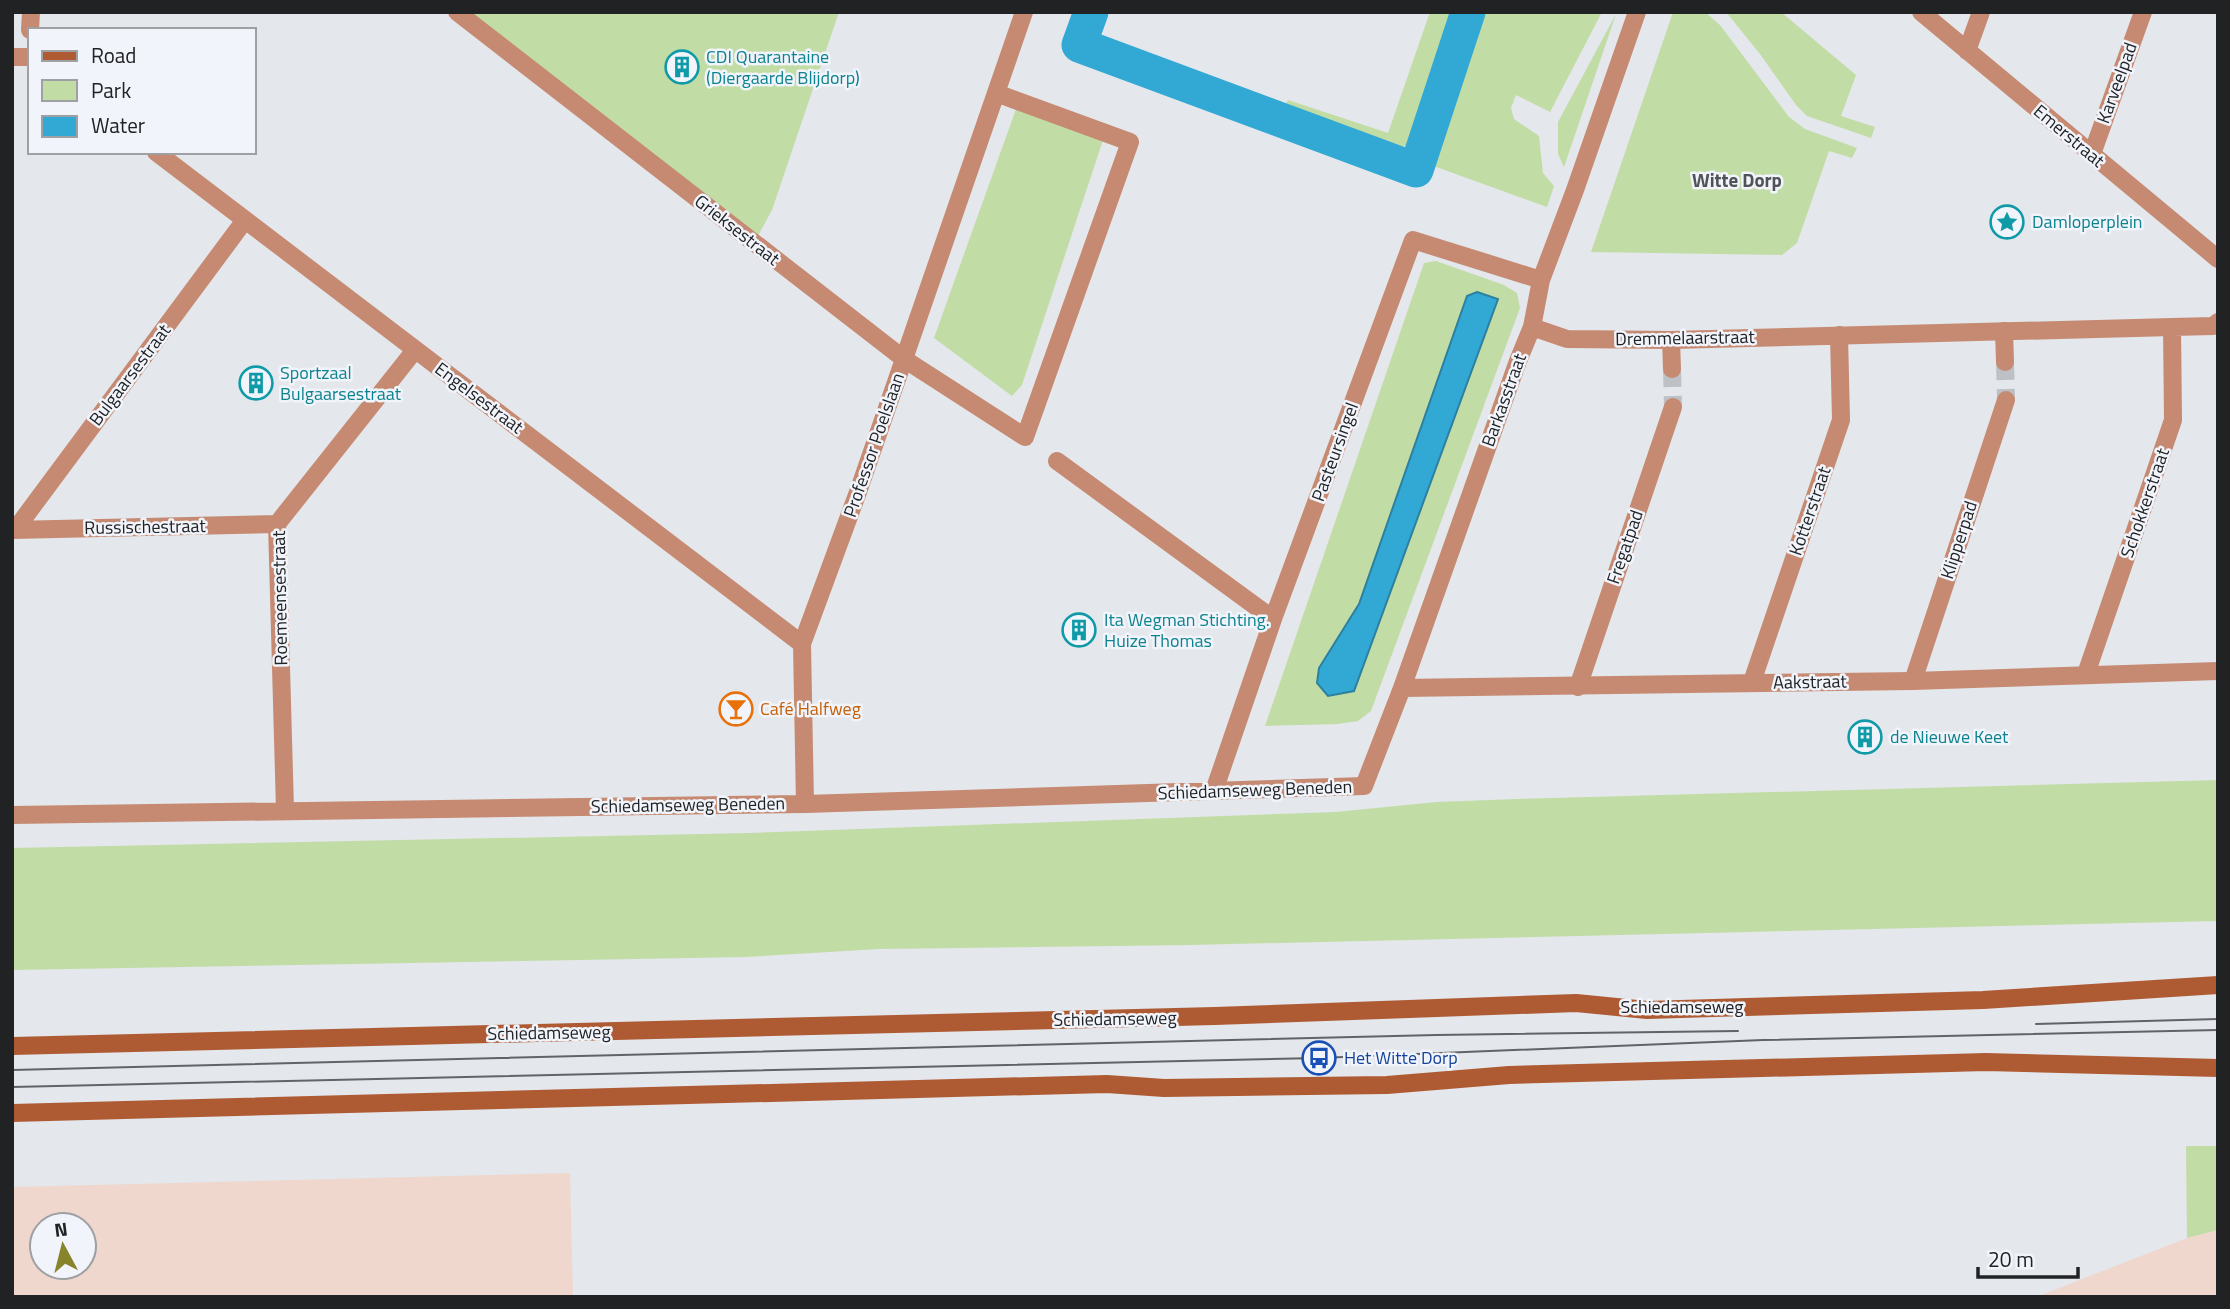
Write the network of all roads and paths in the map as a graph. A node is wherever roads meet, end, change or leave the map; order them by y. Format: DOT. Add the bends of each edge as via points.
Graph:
graph roads {
  1 [pos="457,12"];
  2 [pos="1024,12"];
  3 [pos="1637,12"];
  4 [pos="1921,12"];
  5 [pos="1981,12"];
  6 [pos="2143,12"];
  7 [pos="1967,51"];
  8 [pos="996,93"];
  9 [pos="159,154"];
  10 [pos="2092,154"];
  11 [pos="245,220"];
  12 [pos="2218,259"];
  13 [pos="1541,280"];
  14 [pos="2218,322"];
  15 [pos="1532,327"];
  16 [pos="2172,327"];
  17 [pos="2004,331"];
  18 [pos="1839,335"];
  19 [pos="1671,340"];
  20 [pos="415,350"];
  21 [pos="904,359"];
  22 [pos="2005,362"];
  23 [pos="1672,369"];
  24 [pos="2006,400"];
  25 [pos="1673,407"];
  26 [pos="1056,461"];
  27 [pos="277,524"];
  28 [pos="14,530"];
  29 [pos="1273,619"];
  30 [pos="802,643"];
  31 [pos="2218,671"];
  32 [pos="2086,674"];
  33 [pos="1913,681"];
  34 [pos="1752,682"];
  35 [pos="1578,687"];
  36 [pos="1402,688"];
  37 [pos="1364,786"];
  38 [pos="1214,791"];
  39 [pos="805,804"];
  40 [pos="285,810"];
  41 [pos="12,815"];
  42 [pos="2218,985"];
  43 [pos="12,1046"];
  44 [pos="2218,1068"];
  45 [pos="12,1113"];
  1 -- 21 [label="street, Grieksestraat"];
  2 -- 8 [label="street, Professor Poelslaan"];
  3 -- 13 [label="street, Barkasstraat"];
  4 -- 7 [label="street, Emerstraat"];
  5 -- 7 [label="street"];
  6 -- 10 [label="street, Karveelpad"];
  7 -- 10 [label="street, Emerstraat"];
  8 -- 21 [label="street, Professor Poelslaan"];
  8 -- 21 [label="street, Grieksestraat" via="1130,142 1025,438"];
  9 -- 11 [label="street, Engelsestraat"];
  10 -- 12 [label="street, Emerstraat"];
  11 -- 20 [label="street, Engelsestraat"];
  11 -- 28 [label="street, Bulgaarsestraat"];
  13 -- 15 [label="street, Barkasstraat"];
  13 -- 29 [label="street, Pasteursingel" via="1413,240"];
  14 -- 16 [label="street"];
  15 -- 19 [label="street, Dremmelaarstraat" via="1567,339"];
  15 -- 36 [label="street, Barkasstraat"];
  16 -- 17 [label="street"];
  16 -- 32 [label="street, Schokkerstraat" via="2173,421"];
  17 -- 18 [label="street"];
  17 -- 22 [label="street"];
  18 -- 19 [label="street, Dremmelaarstraat"];
  18 -- 34 [label="street, Kotterstraat" via="1841,421"];
  19 -- 23 [label="street"];
  20 -- 27 [label="street, Roemeensestraat"];
  20 -- 30 [label="street, Engelsestraat"];
  21 -- 30 [label="street, Professor Poelslaan"];
  24 -- 33 [label="street, Klipperpad"];
  25 -- 35 [label="street, Fregatpad"];
  26 -- 29 [label="street"];
  27 -- 28 [label="street, Russischestraat"];
  27 -- 40 [label="street, Roemeensestraat"];
  29 -- 38 [label="street, Pasteursingel"];
  30 -- 39 [label="street, Professor Poelslaan"];
  31 -- 32 [label="street, Aakstraat"];
  32 -- 33 [label="street, Aakstraat"];
  33 -- 34 [label="street, Aakstraat"];
  34 -- 35 [label="street, Aakstraat"];
  35 -- 36 [label="street, Aakstraat"];
  36 -- 37 [label="street, Barkasstraat"];
  37 -- 38 [label="street, Schiedamseweg Beneden"];
  38 -- 39 [label="street, Schiedamseweg Beneden"];
  39 -- 40 [label="street, Schiedamseweg Beneden"];
  40 -- 41 [label="street, Schiedamseweg Beneden"];
  42 -- 43 [label="main road, Schiedamseweg" via="1983,1000 1647,1010 1576,1003"];
  44 -- 45 [label="main road" via="1986,1062 1508,1075 1387,1085 1164,1088 1107,1084"];
}
